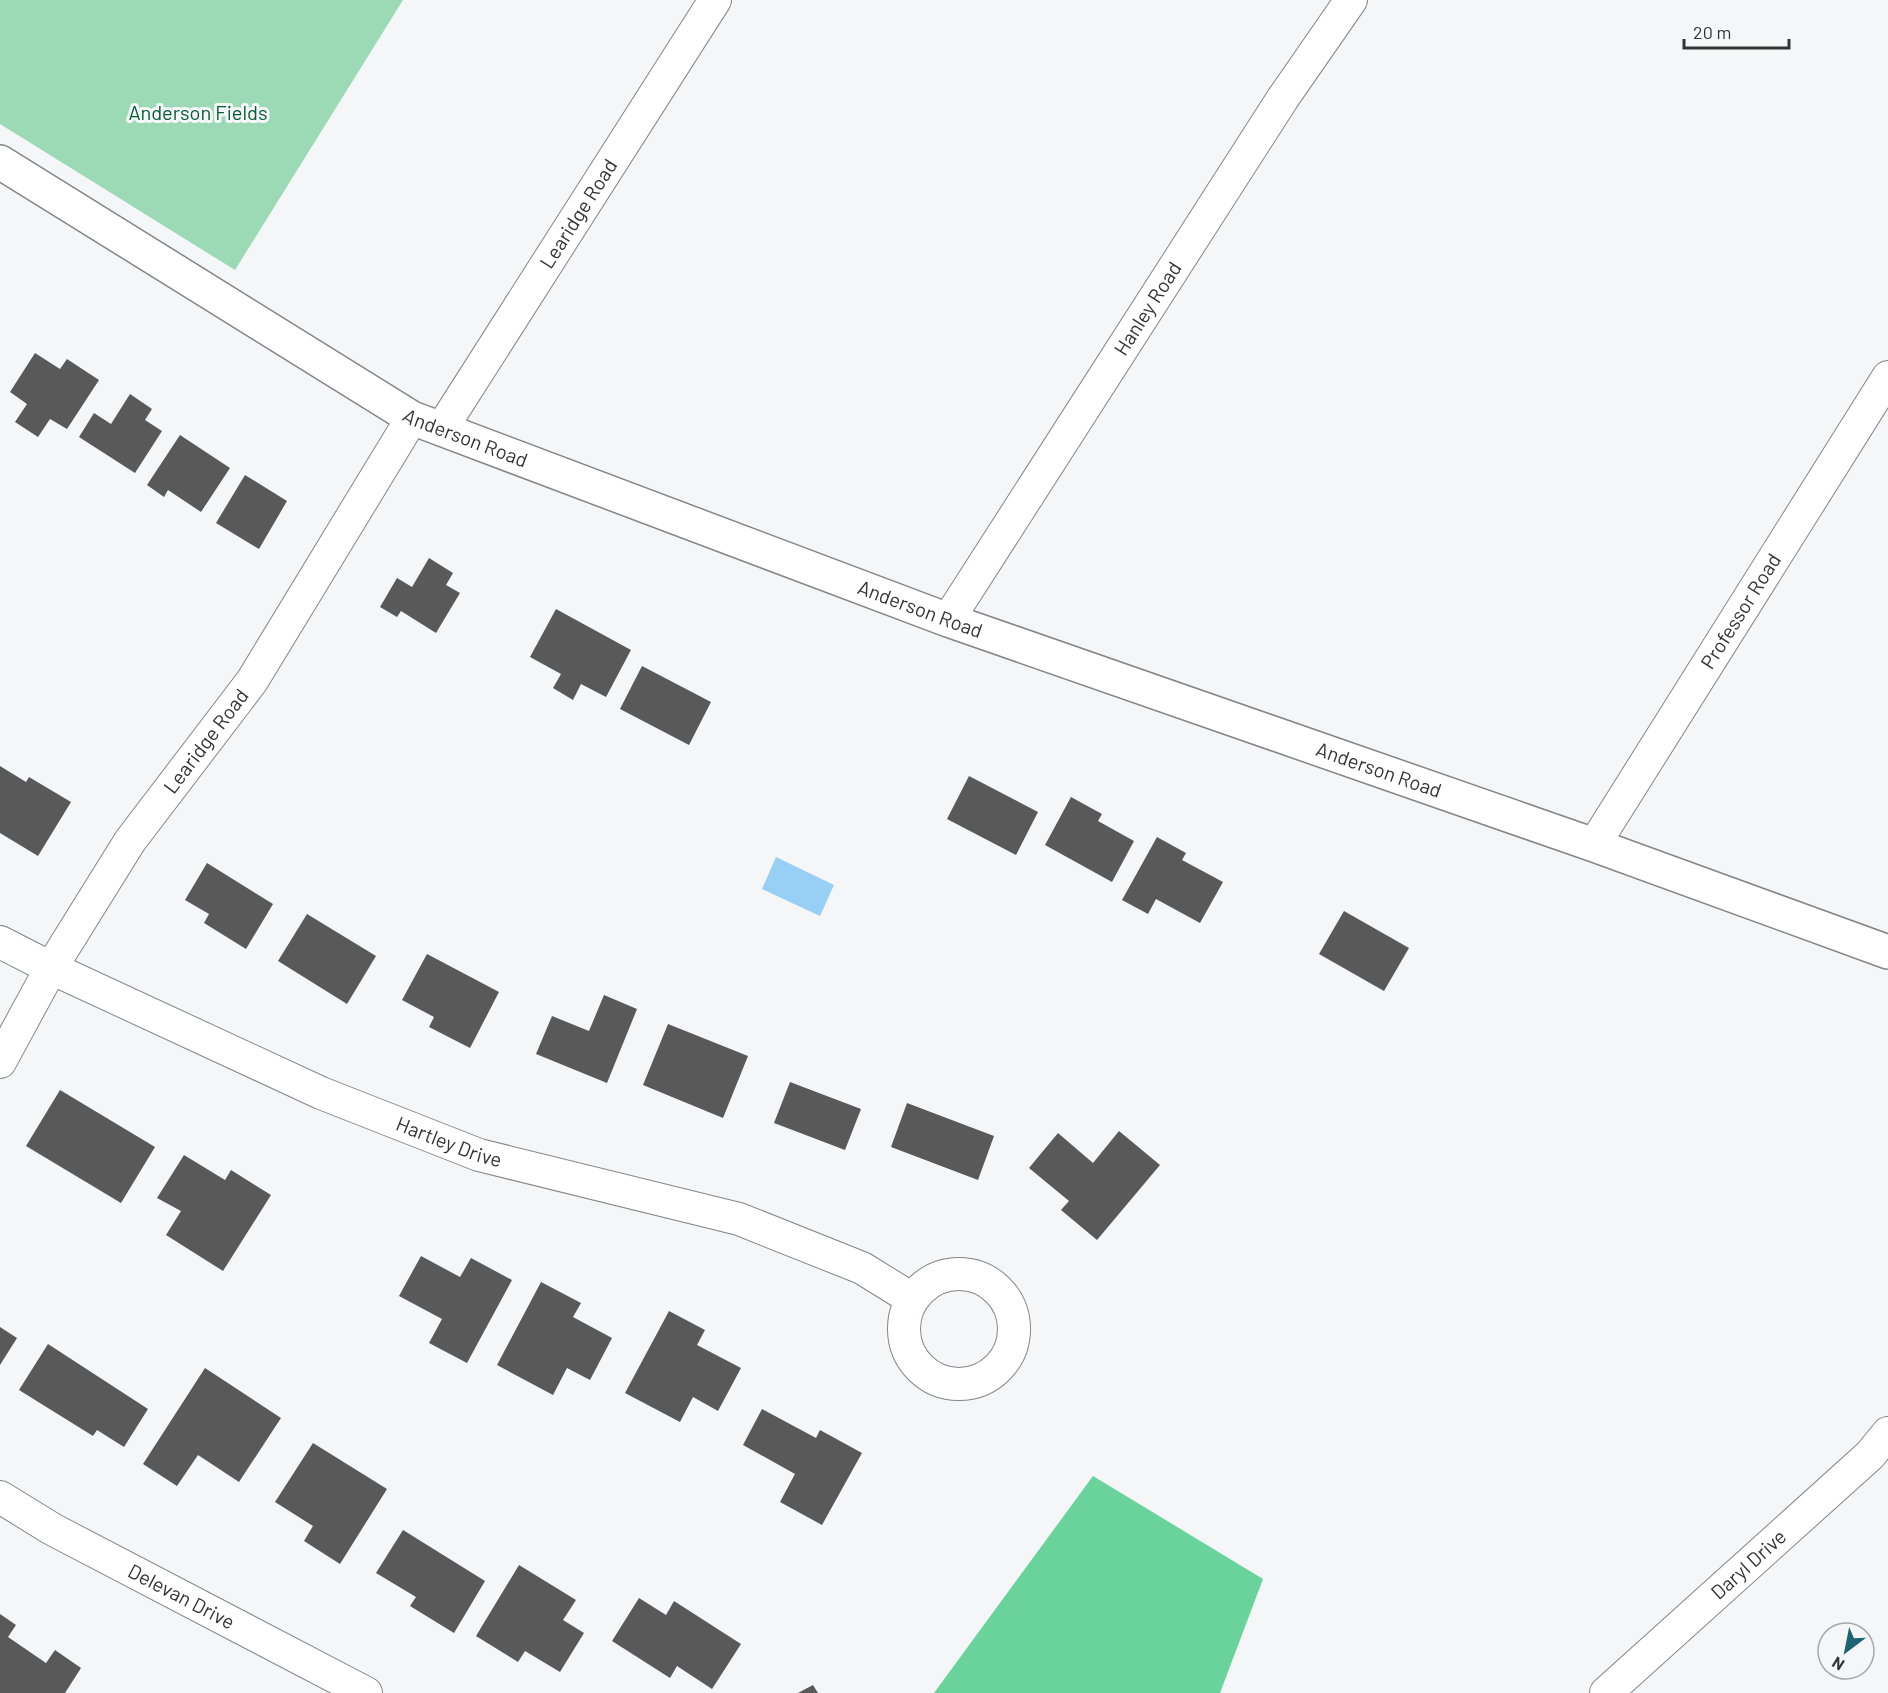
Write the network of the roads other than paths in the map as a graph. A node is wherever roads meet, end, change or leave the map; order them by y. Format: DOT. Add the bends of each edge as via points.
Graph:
graph roads {
  1 [pos="715,0"];
  2 [pos="1351,0"];
  3 [pos="0,162"];
  4 [pos="1888,377"];
  5 [pos="427,423"];
  6 [pos="948,620"];
  7 [pos="1594,845"];
  8 [pos="0,942"];
  9 [pos="1888,952"];
  10 [pos="51,968"];
  11 [pos="0,1062"];
  12 [pos="912,1299"];
  13 [pos="1888,1433"];
  14 [pos="0,1497"];
  15 [pos="366,1693"];
  16 [pos="1606,1693"];
  1 -- 5 [label="street, Learidge Road"];
  2 -- 6 [label="street, Hanley Road" via="1283,98"];
  3 -- 5 [label="street, Anderson Road"];
  4 -- 7 [label="street, Professor Road"];
  5 -- 6 [label="street, Anderson Road"];
  5 -- 10 [label="street, Learidge Road" via="252,681 130,841"];
  6 -- 7 [label="street, Anderson Road"];
  7 -- 9 [label="street, Anderson Road"];
  8 -- 10 [label="street, Hartley Drive"];
  10 -- 11 [label="street, Learidge Road"];
  10 -- 12 [label="street, Hartley Drive" via="321,1093 479,1155 739,1219 862,1268"];
  13 -- 16 [label="street, Daryl Drive" via="1869,1455"];
  14 -- 15 [label="street, Delevan Drive" via="52,1529"];
}
